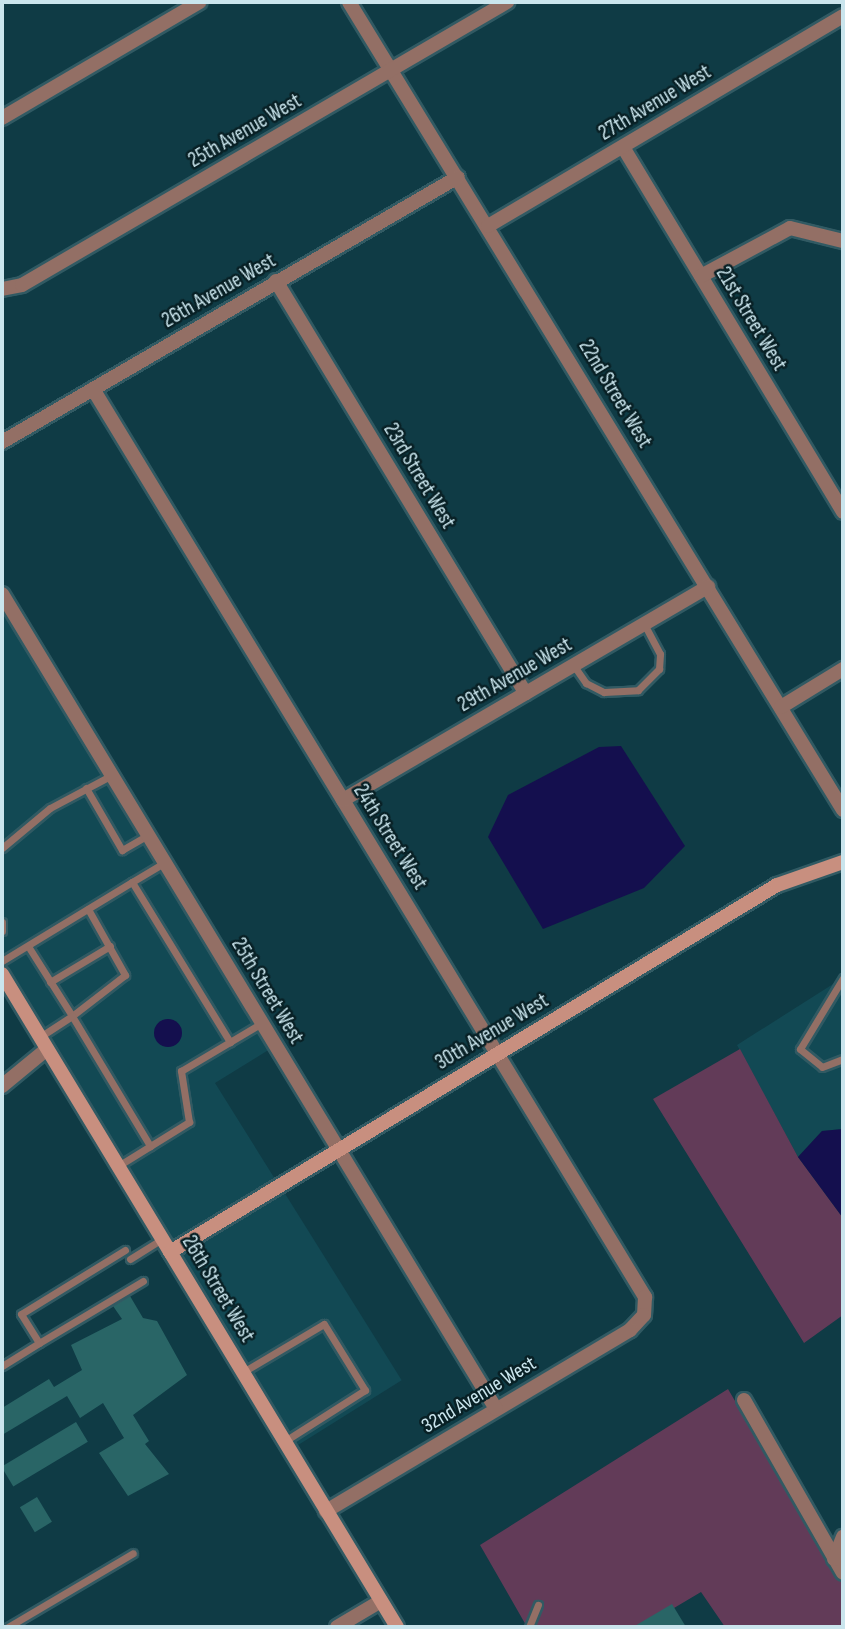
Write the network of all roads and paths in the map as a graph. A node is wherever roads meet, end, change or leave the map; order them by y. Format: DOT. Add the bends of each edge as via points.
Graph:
graph roads {
  1 [pos="200,2"];
  2 [pos="349,2"];
  3 [pos="507,2"];
  4 [pos="843,16"];
  5 [pos="390,71"];
  6 [pos="2,117"];
  7 [pos="623,147"];
  8 [pos="458,177"];
  9 [pos="488,226"];
  10 [pos="843,241"];
  11 [pos="701,276"];
  12 [pos="276,281"];
  13 [pos="2,289"];
  14 [pos="93,389"];
  15 [pos="2,442"];
  16 [pos="843,512"];
  17 [pos="708,587"];
  18 [pos="2,594"];
  19 [pos="644,624"];
  20 [pos="573,665"];
  21 [pos="843,668"];
  22 [pos="526,693"];
  23 [pos="780,706"];
  24 [pos="112,775"];
  25 [pos="86,788"];
  26 [pos="343,800"];
  27 [pos="843,810"];
  28 [pos="148,835"];
  29 [pos="2,848"];
  30 [pos="165,862"];
  31 [pos="843,862"];
  32 [pos="132,882"];
  33 [pos="88,909"];
  34 [pos="2,922"];
  35 [pos="2,931"];
  36 [pos="27,946"];
  37 [pos="110,946"];
  38 [pos="2,961"];
  39 [pos="2,974"];
  40 [pos="843,978"];
  41 [pos="50,982"];
  42 [pos="72,1016"];
  43 [pos="262,1023"];
  44 [pos="230,1042"];
  45 [pos="43,1043"];
  46 [pos="499,1052"];
  47 [pos="843,1059"];
  48 [pos="2,1086"];
  49 [pos="150,1146"];
  50 [pos="339,1149"];
  51 [pos="118,1166"];
  52 [pos="166,1245"];
  53 [pos="125,1250"];
  54 [pos="130,1259"];
  55 [pos="143,1281"];
  56 [pos="646,1310"];
  57 [pos="39,1343"];
  58 [pos="2,1366"];
  59 [pos="243,1372"];
  60 [pos="744,1400"];
  61 [pos="496,1409"];
  62 [pos="284,1441"];
  63 [pos="326,1511"];
  64 [pos="843,1537"];
  65 [pos="133,1553"];
  66 [pos="834,1559"];
  67 [pos="843,1573"];
  68 [pos="382,1601"];
  69 [pos="538,1605"];
  70 [pos="8,1627"];
  71 [pos="337,1627"];
  72 [pos="397,1627"];
  73 [pos="529,1627"];
  1 -- 6 [label="street"];
  2 -- 5 [label="street, 22nd Street West"];
  3 -- 5 [label="street, 25th Avenue West"];
  4 -- 7 [label="street, 27th Avenue West"];
  5 -- 8 [label="street, 22nd Street West"];
  5 -- 13 [label="street, 25th Avenue West" via="22,285"];
  7 -- 9 [label="street, 27th Avenue West"];
  7 -- 11 [label="street, 21st Street West"];
  8 -- 9 [label="street, 22nd Street West"];
  8 -- 12 [label="street, 26th Avenue West"];
  9 -- 17 [label="street, 22nd Street West"];
  10 -- 11 [label="street" via="790,228"];
  11 -- 16 [label="street, 21st Street West"];
  12 -- 14 [label="street, 26th Avenue West"];
  12 -- 22 [label="street, 23rd Street West"];
  14 -- 15 [label="street, 26th Avenue West"];
  14 -- 26 [label="street, 24th Street West"];
  17 -- 19 [label="street, 29th Avenue West"];
  17 -- 23 [label="street, 22nd Street West"];
  18 -- 24 [label="street, 25th Street West"];
  19 -- 20 [label="street, 29th Avenue West"];
  19 -- 20 [label="lane" via="660,654 659,668 638,690 604,692 586,683"];
  20 -- 22 [label="street, 29th Avenue West"];
  21 -- 23 [label="street"];
  22 -- 26 [label="street, 29th Avenue West"];
  23 -- 27 [label="street, 22nd Street West"];
  24 -- 25 [label="lane"];
  24 -- 28 [label="street, 25th Street West"];
  25 -- 28 [label="lane" via="122,850"];
  25 -- 29 [label="lane"];
  26 -- 46 [label="street, 24th Street West"];
  28 -- 30 [label="street, 25th Street West"];
  30 -- 32 [label="lane"];
  30 -- 43 [label="street, 25th Street West"];
  31 -- 46 [label="street, 30th Avenue West" via="777,885"];
  32 -- 33 [label="lane"];
  32 -- 44 [label="lane"];
  33 -- 36 [label="lane"];
  33 -- 37 [label="lane"];
  34 -- 35 [label="lane"];
  36 -- 38 [label="lane"];
  36 -- 41 [label="lane"];
  37 -- 41 [label="lane"];
  37 -- 42 [label="lane" via="125,970 124,982"];
  39 -- 45 [label="street, 26th Street West"];
  40 -- 47 [label="lane" via="800,1049 822,1067"];
  41 -- 42 [label="lane"];
  42 -- 45 [label="lane"];
  42 -- 49 [label="lane"];
  43 -- 44 [label="lane"];
  43 -- 50 [label="street, 25th Street West"];
  44 -- 49 [label="lane" via="181,1071 189,1122"];
  45 -- 48 [label="street"];
  45 -- 51 [label="street, 26th Street West"];
  46 -- 50 [label="street, 30th Avenue West"];
  46 -- 56 [label="street, 24th Street West" via="639,1283"];
  49 -- 51 [label="lane"];
  50 -- 52 [label="street, 30th Avenue West"];
  50 -- 61 [label="street, 25th Street West"];
  51 -- 52 [label="street, 26th Street West"];
  52 -- 54 [label="lane"];
  52 -- 59 [label="street, 26th Street West"];
  53 -- 57 [label="lane" via="21,1314"];
  55 -- 57 [label="lane"];
  56 -- 61 [label="street, 32nd Avenue West" via="630,1330"];
  57 -- 58 [label="lane"];
  59 -- 62 [label="street, 26th Street West"];
  59 -- 62 [label="lane" via="324,1324 365,1390"];
  60 -- 66 [label="street"];
  61 -- 63 [label="street, 32nd Avenue West"];
  62 -- 63 [label="street, 26th Street West"];
  63 -- 68 [label="street, 26th Street West"];
  64 -- 66 [label="street"];
  65 -- 70 [label="lane"];
  66 -- 67 [label="street"];
  68 -- 71 [label="street"];
  68 -- 72 [label="street, 26th Street West"];
  69 -- 73 [label="lane"];
}
